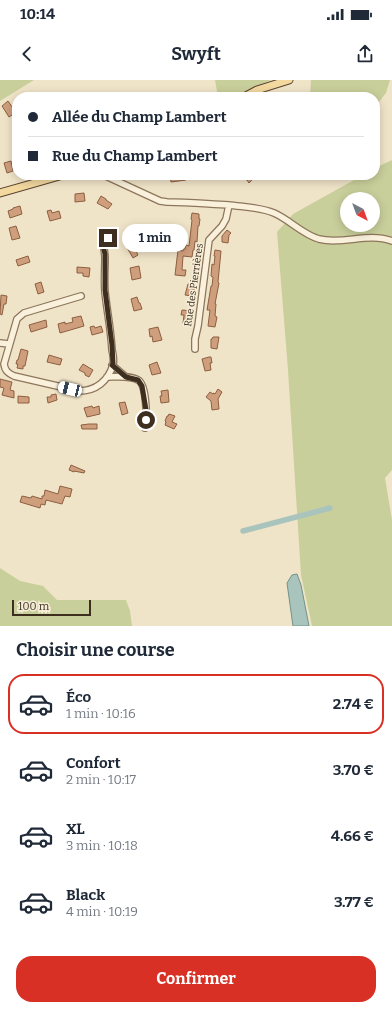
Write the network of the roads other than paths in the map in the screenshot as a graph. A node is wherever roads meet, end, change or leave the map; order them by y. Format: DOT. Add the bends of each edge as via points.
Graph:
graph roads {
  1 [pos="289,80"];
  2 [pos="253,92"];
  3 [pos="46,180"];
  4 [pos="115,180"];
  5 [pos="0,193"];
  6 [pos="229,206"];
  7 [pos="108,238"];
  8 [pos="392,241"];
  9 [pos="81,296"];
  10 [pos="0,343"];
  11 [pos="9,344"];
  12 [pos="195,349"];
  13 [pos="112,365"];
  14 [pos="107,377"];
  15 [pos="126,377"];
  16 [pos="145,428"];
  1 -- 2 [label="main road"];
  3 -- 5 [label="main road"];
  4 -- 6 [label="street" via="160,201"];
  6 -- 8 [label="street" via="246,206 274,213 318,239 371,238"];
  6 -- 12 [label="street, Rue des Pierrières" via="222,226 209,240"];
  7 -- 13 [label="street" via="103,246"];
  9 -- 11 [label="street" via="24,313 17,320"];
  10 -- 11 [label="street"];
  11 -- 14 [label="street" via="4,364 5,369 14,376 79,391 87,391 98,386"];
  13 -- 14 [label="street"];
  13 -- 15 [label="street"];
  14 -- 15 [label="street"];
  15 -- 16 [label="street" via="138,380 142,386 146,410"];
}
